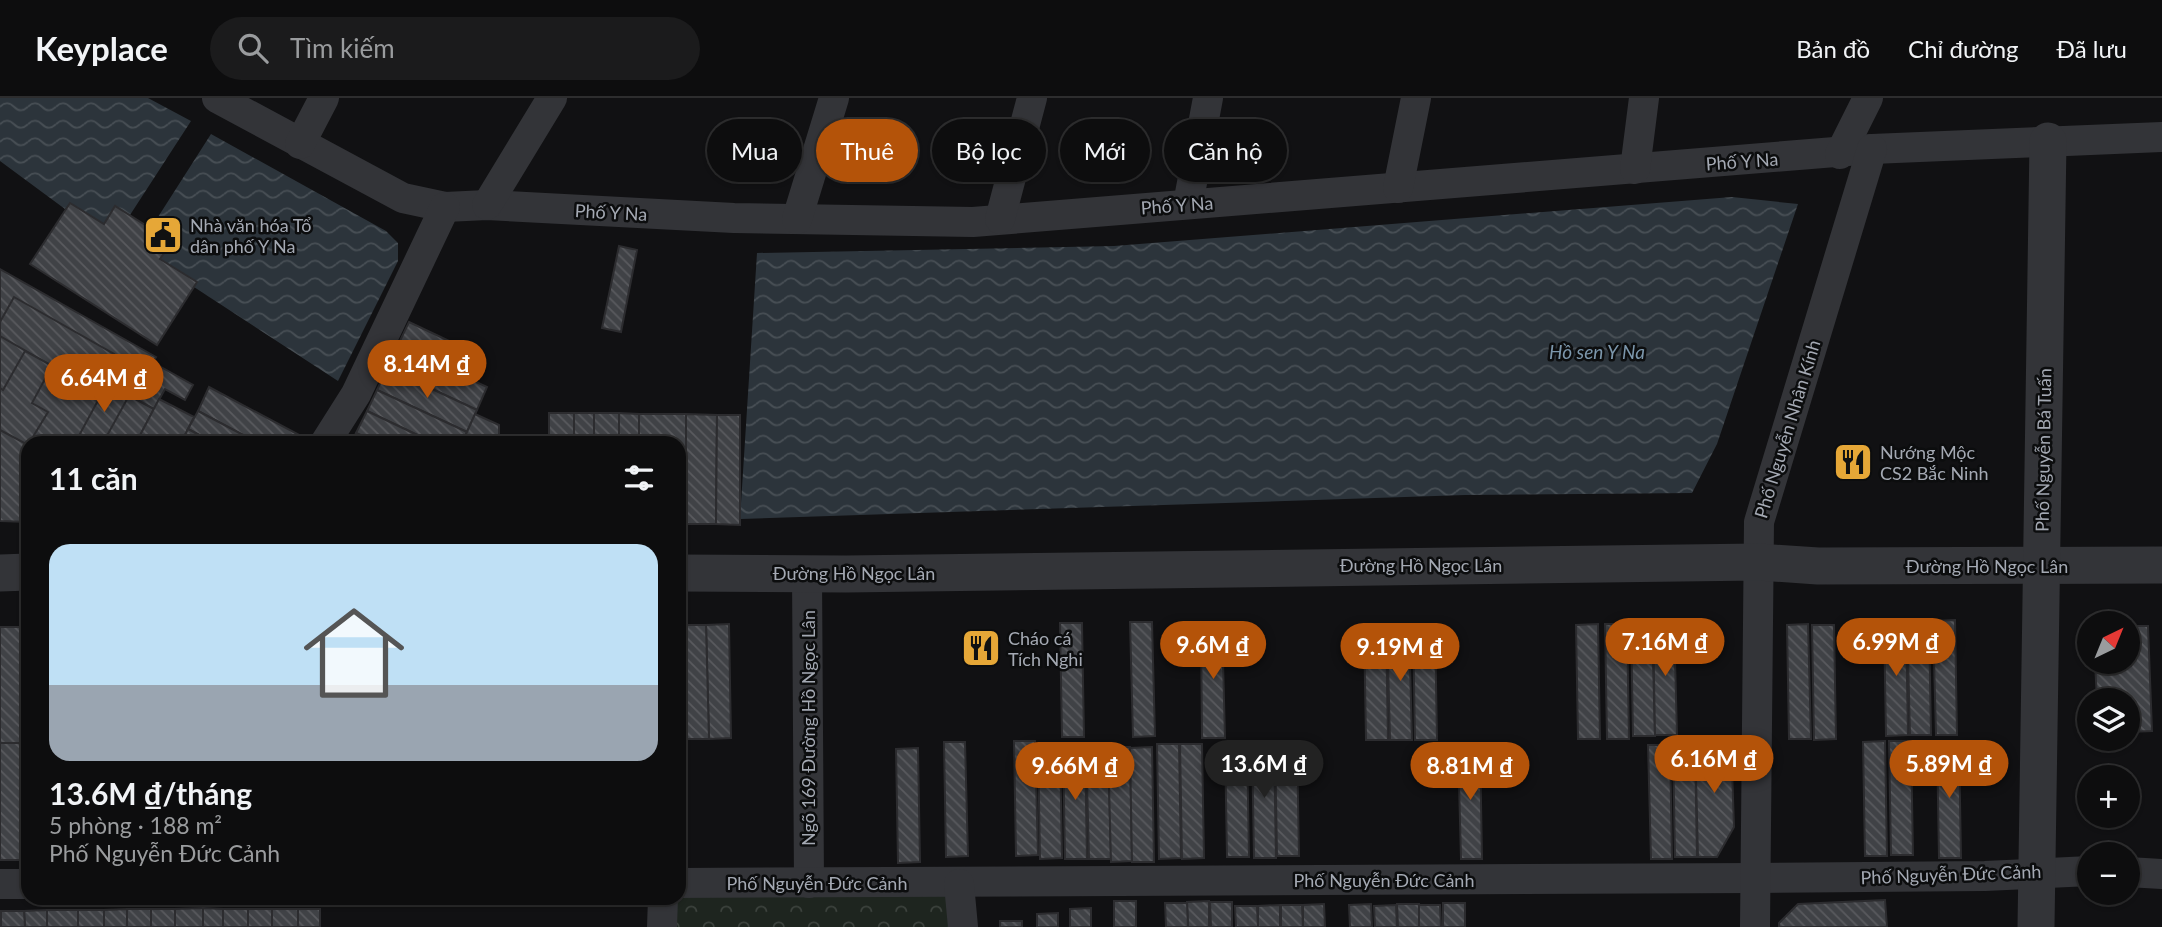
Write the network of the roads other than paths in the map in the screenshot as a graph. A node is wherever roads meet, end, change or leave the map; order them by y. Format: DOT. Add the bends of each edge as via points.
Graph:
graph roads {
  1 [pos="217,98"];
  2 [pos="324,98"];
  3 [pos="552,98"];
  4 [pos="834,98"];
  5 [pos="1032,98"];
  6 [pos="1208,98"];
  7 [pos="1416,98"];
  8 [pos="1644,98"];
  9 [pos="1868,98"];
  10 [pos="2162,137"];
  11 [pos="2048,141"];
  12 [pos="300,144"];
  13 [pos="1872,149"];
  14 [pos="1840,153"];
  15 [pos="1635,169"];
  16 [pos="1398,188"];
  17 [pos="1188,204"];
  18 [pos="487,205"];
  19 [pos="445,207"];
  20 [pos="797,219"];
  21 [pos="1000,219"];
  22 [pos="329,436"];
  23 [pos="1759,562"];
  24 [pos="2162,565"];
  25 [pos="2042,566"];
  26 [pos="21,572"];
  27 [pos="0,573"];
  28 [pos="686,573"];
  29 [pos="807,574"];
  30 [pos="2037,871"];
  31 [pos="2077,871"];
  32 [pos="2140,872"];
  33 [pos="2162,873"];
  34 [pos="1755,878"];
  35 [pos="686,883"];
  36 [pos="809,883"];
  37 [pos="0,884"];
  38 [pos="21,884"];
  39 [pos="959,884"];
  40 [pos="663,905"];
  41 [pos="662,927"];
  42 [pos="963,927"];
  43 [pos="1755,927"];
  44 [pos="2036,927"];
  1 -- 12 [label="street, Phố Y Na"];
  2 -- 12 [label="street"];
  3 -- 18 [label="street"];
  4 -- 20 [label="street"];
  5 -- 21 [label="street"];
  6 -- 17 [label="street"];
  7 -- 16 [label="street"];
  8 -- 15 [label="street"];
  9 -- 14 [label="street"];
  10 -- 11 [label="street, Phố Y Na"];
  11 -- 13 [label="street, Phố Y Na"];
  11 -- 25 [label="street, Phố Nguyễn Bá Tuấn"];
  12 -- 19 [label="street, Phố Y Na" via="403,198"];
  13 -- 14 [label="street, Phố Y Na"];
  13 -- 23 [label="street, Phố Nguyễn Nhân Kính" via="1759,522"];
  14 -- 15 [label="street, Phố Y Na"];
  15 -- 16 [label="street, Phố Y Na"];
  16 -- 17 [label="street, Phố Y Na"];
  17 -- 21 [label="street, Phố Y Na"];
  18 -- 19 [label="street, Phố Y Na"];
  18 -- 20 [label="street, Phố Y Na"];
  19 -- 22 [label="street" via="356,394"];
  20 -- 21 [label="street, Phố Y Na"];
  23 -- 25 [label="street, Đường Hồ Ngọc Lân"];
  23 -- 29 [label="street, Đường Hồ Ngọc Lân"];
  23 -- 34 [label="street, Phố Nguyễn Nhân Kính"];
  24 -- 25 [label="street, Đường Hồ Ngọc Lân"];
  25 -- 30 [label="street, Phố Nguyễn Bá Tuấn"];
  26 -- 27 [label="street"];
  28 -- 29 [label="street, Đường Hồ Ngọc Lân"];
  29 -- 36 [label="street, Ngõ 169 Đường Hồ Ngọc Lân"];
  30 -- 31 [label="street, Phố Nguyễn Đức Cảnh"];
  30 -- 34 [label="street, Phố Nguyễn Đức Cảnh" via="1985,876"];
  30 -- 44 [label="street, Phố Nguyễn Bá Tuấn"];
  32 -- 33 [label="street"];
  34 -- 39 [label="street, Phố Nguyễn Đức Cảnh"];
  34 -- 43 [label="street, Phố Nguyễn Nhân Kính"];
  35 -- 36 [label="street, Phố Nguyễn Đức Cảnh"];
  36 -- 39 [label="street, Phố Nguyễn Đức Cảnh"];
  37 -- 38 [label="street"];
  39 -- 42 [label="street"];
  40 -- 41 [label="street"];
}
